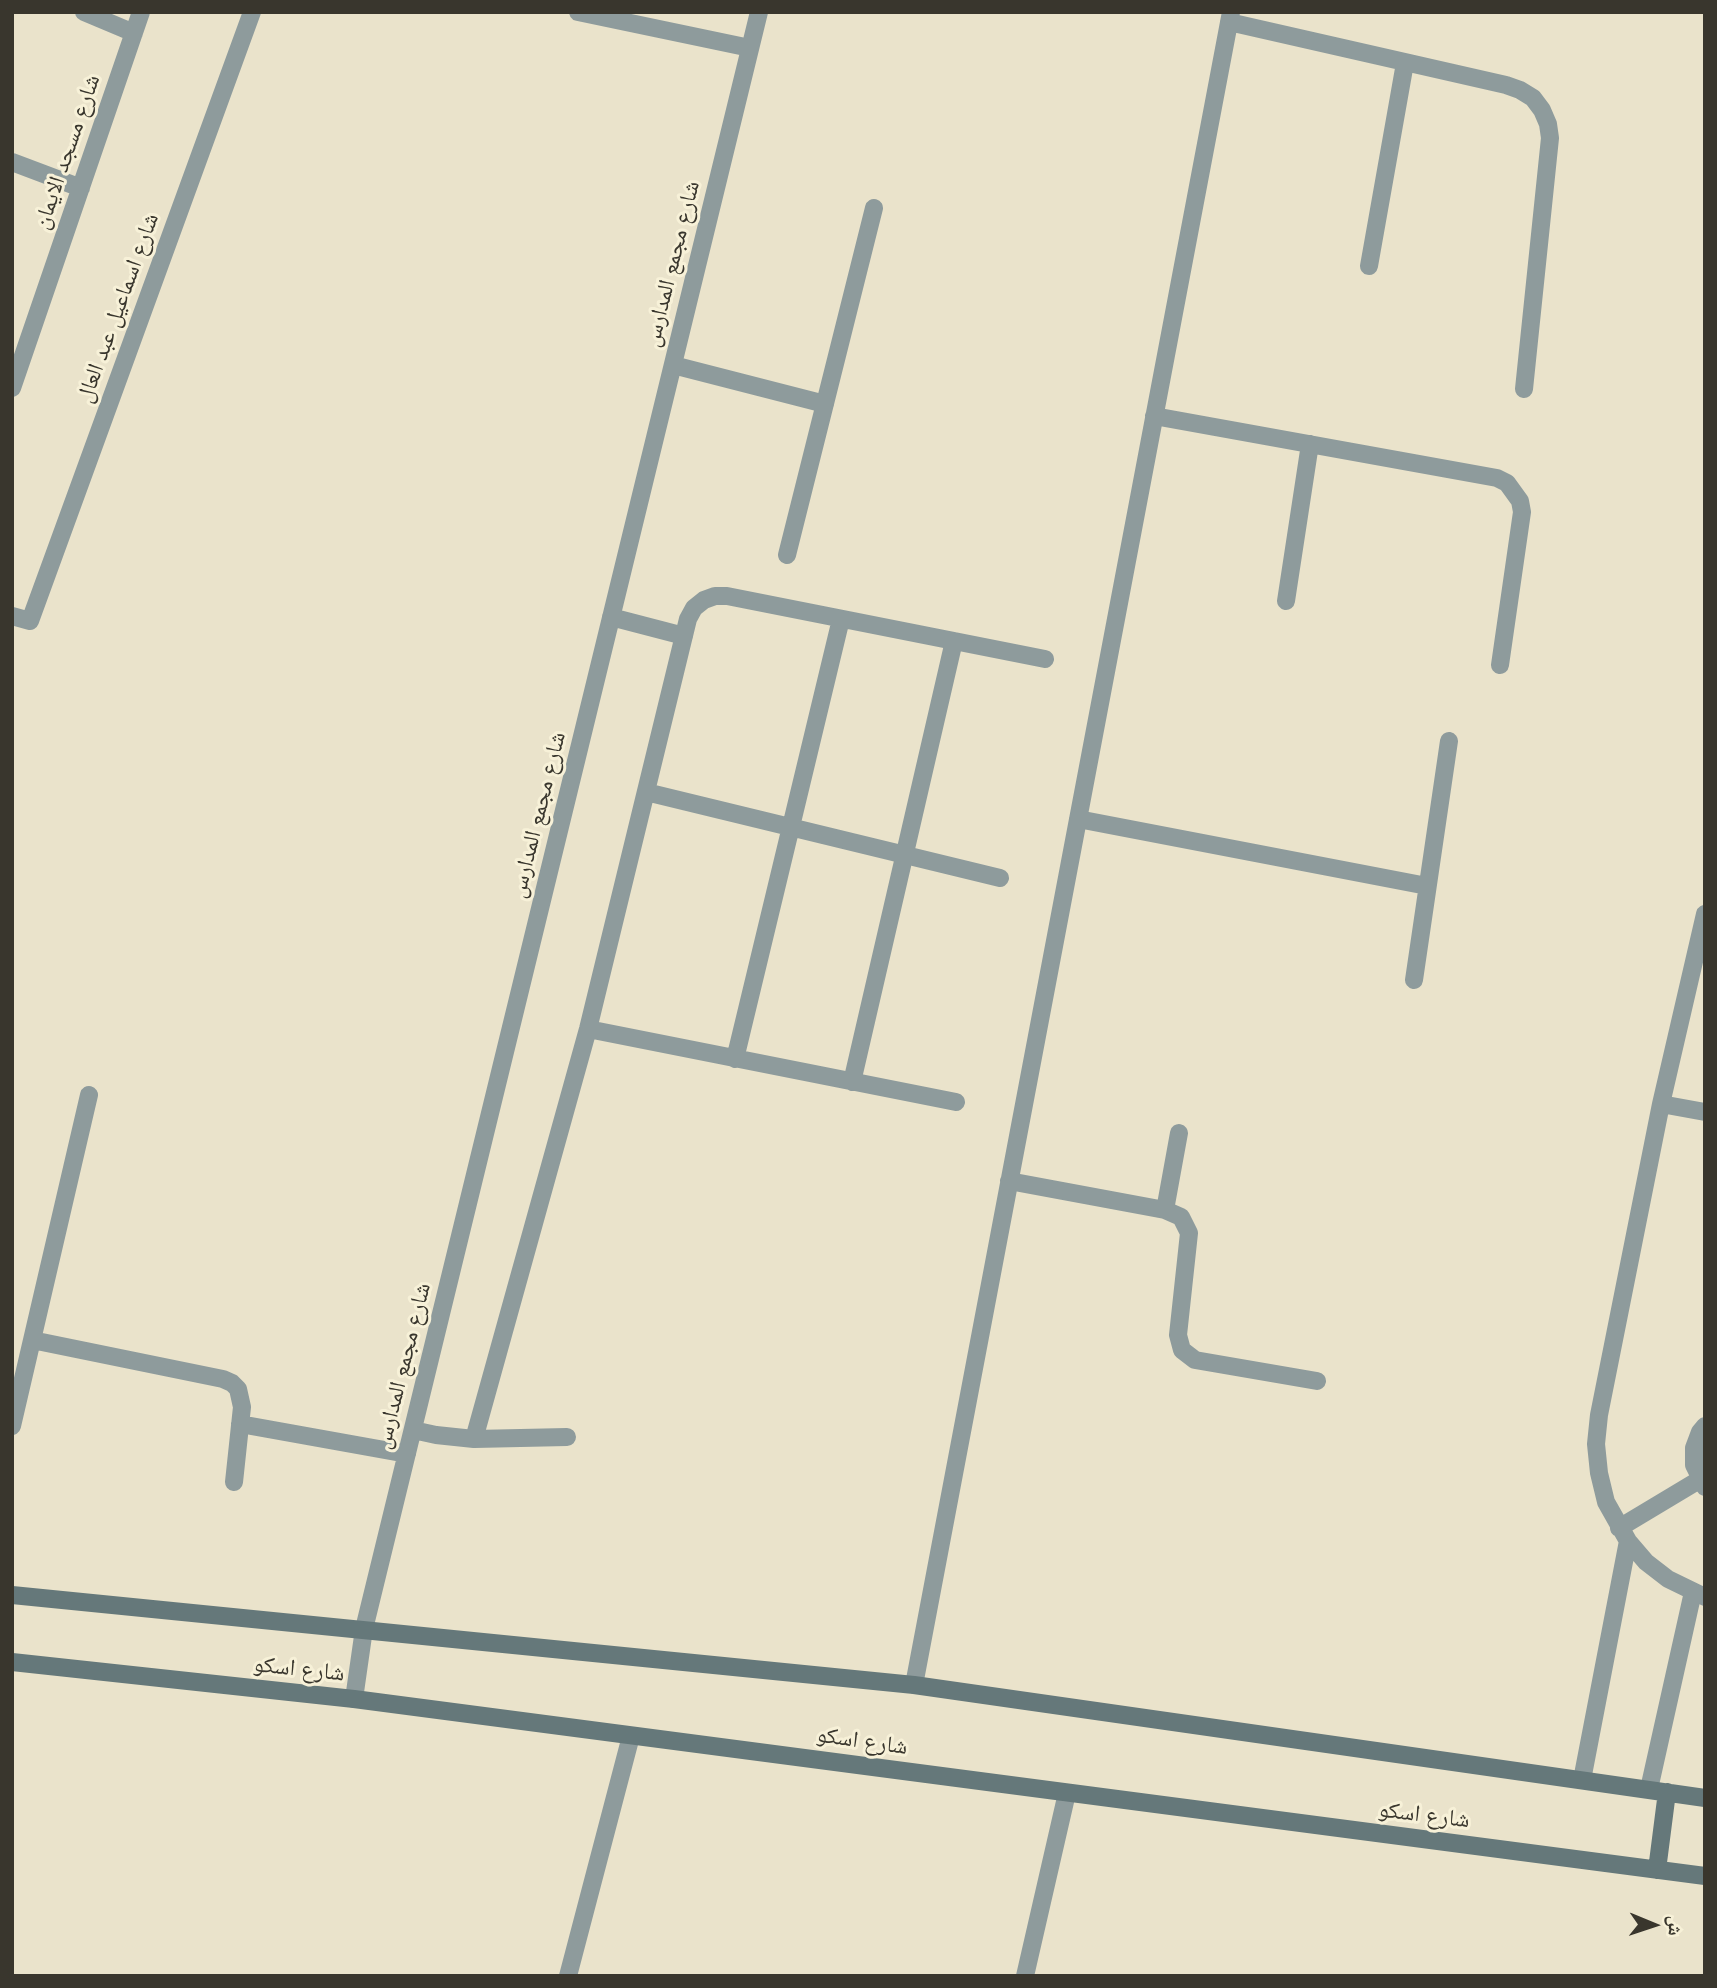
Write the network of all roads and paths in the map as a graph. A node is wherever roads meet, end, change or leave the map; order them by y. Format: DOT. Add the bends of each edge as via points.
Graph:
graph roads {
  1 [pos="84,12"];
  2 [pos="141,12"];
  3 [pos="252,12"];
  4 [pos="578,12"];
  5 [pos="758,12"];
  6 [pos="1230,17"];
  7 [pos="134,33"];
  8 [pos="750,48"];
  9 [pos="1405,63"];
  10 [pos="12,162"];
  11 [pos="81,188"];
  12 [pos="874,208"];
  13 [pos="1369,266"];
  14 [pos="673,365"];
  15 [pos="12,387"];
  16 [pos="1524,388"];
  17 [pos="825,404"];
  18 [pos="1154,416"];
  19 [pos="1310,444"];
  20 [pos="787,555"];
  21 [pos="1286,601"];
  22 [pos="611,617"];
  23 [pos="21,619"];
  24 [pos="841,619"];
  25 [pos="684,636"];
  26 [pos="954,641"];
  27 [pos="1045,659"];
  28 [pos="1500,665"];
  29 [pos="1449,741"];
  30 [pos="646,792"];
  31 [pos="1078,819"];
  32 [pos="791,827"];
  33 [pos="905,855"];
  34 [pos="1000,878"];
  35 [pos="1427,886"];
  36 [pos="1705,914"];
  37 [pos="1413,980"];
  38 [pos="587,1029"];
  39 [pos="735,1059"];
  40 [pos="852,1082"];
  41 [pos="89,1095"];
  42 [pos="956,1102"];
  43 [pos="1661,1104"];
  44 [pos="1705,1112"];
  45 [pos="1179,1133"];
  46 [pos="1009,1181"];
  47 [pos="1166,1210"];
  48 [pos="32,1340"];
  49 [pos="1317,1381"];
  50 [pos="240,1424"];
  51 [pos="12,1426"];
  52 [pos="1705,1426"];
  53 [pos="413,1430"];
  54 [pos="567,1437"];
  55 [pos="474,1439"];
  56 [pos="407,1454"];
  57 [pos="234,1482"];
  58 [pos="1702,1483"];
  59 [pos="1623,1534"];
  60 [pos="12,1595"];
  61 [pos="1699,1595"];
  62 [pos="364,1629"];
  63 [pos="12,1662"];
  64 [pos="914,1685"];
  65 [pos="354,1699"];
  66 [pos="631,1735"];
  67 [pos="1582,1780"];
  68 [pos="1658,1791"];
  69 [pos="1067,1793"];
  70 [pos="1705,1798"];
  71 [pos="1657,1870"];
  72 [pos="1705,1876"];
  73 [pos="569,1976"];
  74 [pos="1025,1976"];
  1 -- 7 [label="street"];
  2 -- 7 [label="street, شارع مسجد الايمان"];
  3 -- 23 [label="street, شارع اسماعيل عبد العال"];
  4 -- 8 [label="street"];
  5 -- 8 [label="street, شارع مجمع المدارس"];
  6 -- 9 [label="street"];
  6 -- 18 [label="street"];
  7 -- 11 [label="street, شارع مسجد الايمان"];
  8 -- 14 [label="street, شارع مجمع المدارس"];
  9 -- 13 [label="street"];
  9 -- 16 [label="street" via="1520,90 1533,99 1548,124"];
  10 -- 11 [label="street"];
  11 -- 15 [label="street, شارع مسجد الايمان"];
  12 -- 17 [label="street"];
  14 -- 17 [label="street"];
  14 -- 22 [label="street, شارع مجمع المدارس"];
  17 -- 20 [label="street"];
  18 -- 19 [label="street"];
  18 -- 31 [label="street"];
  19 -- 21 [label="street"];
  19 -- 28 [label="street" via="1497,478 1515,491 1522,512"];
  22 -- 25 [label="street"];
  22 -- 53 [label="street, شارع مجمع المدارس"];
  24 -- 25 [label="street" via="715,596 694,608"];
  24 -- 26 [label="street"];
  24 -- 32 [label="street"];
  25 -- 30 [label="street"];
  26 -- 27 [label="street"];
  26 -- 33 [label="street"];
  29 -- 35 [label="street"];
  30 -- 32 [label="street"];
  30 -- 38 [label="street"];
  31 -- 35 [label="street"];
  31 -- 46 [label="street"];
  32 -- 33 [label="street"];
  32 -- 39 [label="street"];
  33 -- 34 [label="street"];
  33 -- 40 [label="street"];
  35 -- 37 [label="street"];
  36 -- 43 [label="street"];
  38 -- 39 [label="street"];
  38 -- 55 [label="street"];
  39 -- 40 [label="street"];
  40 -- 42 [label="street"];
  41 -- 48 [label="street"];
  43 -- 44 [label="street"];
  43 -- 59 [label="street" via="1596,1444 1606,1502"];
  45 -- 47 [label="street"];
  46 -- 47 [label="street"];
  46 -- 64 [label="street"];
  47 -- 49 [label="street" via="1181,1217 1189,1233 1178,1335 1182,1350 1195,1360"];
  48 -- 50 [label="street" via="223,1379 232,1383 241,1398"];
  48 -- 51 [label="street"];
  50 -- 56 [label="street"];
  50 -- 57 [label="street"];
  52 -- 58 [label="street" via="1694,1448 1693,1465"];
  53 -- 55 [label="street"];
  53 -- 56 [label="street, شارع مجمع المدارس"];
  54 -- 55 [label="street"];
  56 -- 62 [label="street, شارع مجمع المدارس"];
  58 -- 59 [label="street"];
  59 -- 61 [label="street" via="1646,1562"];
  59 -- 67 [label="street"];
  60 -- 62 [label="main road, شارع اسكو"];
  61 -- 68 [label="street"];
  62 -- 64 [label="main road, شارع اسكو"];
  62 -- 65 [label="street, شارع مجمع المدارس"];
  63 -- 65 [label="main road, شارع اسكو"];
  64 -- 67 [label="main road, شارع اسكو"];
  65 -- 66 [label="main road, شارع اسكو"];
  66 -- 69 [label="main road, شارع اسكو"];
  66 -- 73 [label="street"];
  67 -- 68 [label="main road, شارع اسكو"];
  68 -- 70 [label="main road, شارع اسكو"];
  68 -- 71 [label="main road"];
  69 -- 71 [label="main road, شارع اسكو"];
  69 -- 74 [label="street"];
  71 -- 72 [label="main road, شارع اسكو"];
}
